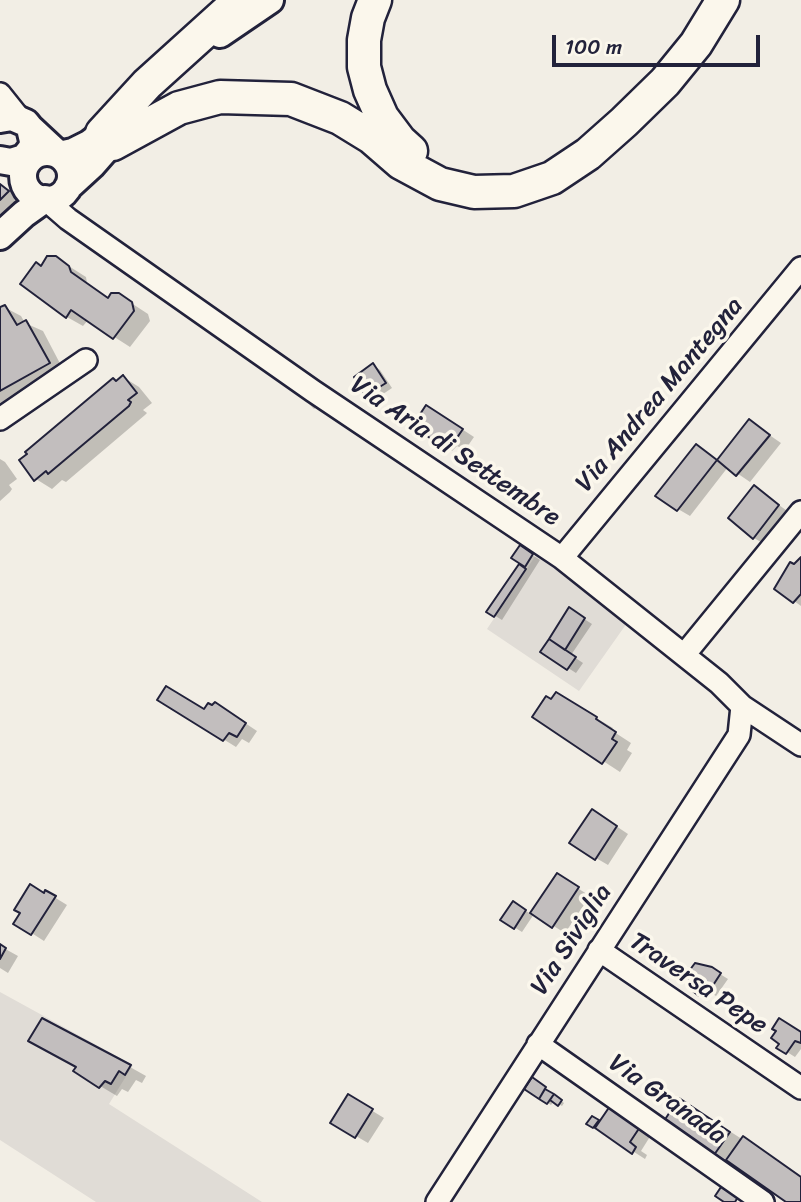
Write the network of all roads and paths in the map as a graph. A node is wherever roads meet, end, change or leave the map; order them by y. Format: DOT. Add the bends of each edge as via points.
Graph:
graph roads {
  1 [pos="240,0"];
  2 [pos="270,0"];
  3 [pos="375,0"];
  4 [pos="706,0"];
  5 [pos="723,0"];
  6 [pos="0,94"];
  7 [pos="17,122"];
  8 [pos="107,139"];
  9 [pos="59,155"];
  10 [pos="0,160"];
  11 [pos="49,200"];
  12 [pos="0,236"];
  13 [pos="801,268"];
  14 [pos="86,360"];
  15 [pos="0,419"];
  16 [pos="801,512"];
  17 [pos="562,558"];
  18 [pos="684,655"];
  19 [pos="742,706"];
  20 [pos="798,738"];
  21 [pos="599,950"];
  22 [pos="538,1044"];
  23 [pos="801,1088"];
  24 [pos="437,1202"];
  25 [pos="763,1202"];
  1 -- 8 [label="highway" via="148,83"];
  2 -- 8 [label="main road" via="226,29"];
  3 -- 4 [label="highway" via="364,40 364,67 382,117 400,141 443,170 503,179 546,166 614,113 655,73"];
  5 -- 8 [label="highway" via="696,44 624,122 552,178 514,191 474,192 440,184 401,163 340,118 291,99 220,97 179,108"];
  6 -- 7 [label="street"];
  7 -- 9 [label="main road"];
  7 -- 10 [label="main road" via="33,141 29,153 18,161"];
  8 -- 9 [label="main road"];
  8 -- 11 [label="main road"];
  9 -- 11 [label="main road" via="71,172"];
  9 -- 11 [label="main road" via="38,154 27,163 23,177"];
  10 -- 11 [label="main road"];
  11 -- 12 [label="main road"];
  11 -- 17 [label="street, Via Aria di Settembre" via="313,391"];
  13 -- 17 [label="street, Via Andrea Mantegna"];
  14 -- 15 [label="street"];
  16 -- 18 [label="street"];
  17 -- 18 [label="street, Via Aria di Settembre"];
  18 -- 19 [label="street, Via Aria di Settembre"];
  19 -- 20 [label="street, Via Aria di Settembre"];
  19 -- 21 [label="street, Via Siviglia" via="739,735"];
  21 -- 22 [label="street, Via Siviglia"];
  21 -- 23 [label="street, Traversa Pepe"];
  22 -- 24 [label="street, Via Siviglia"];
  22 -- 25 [label="street, Via Granada"];
}
